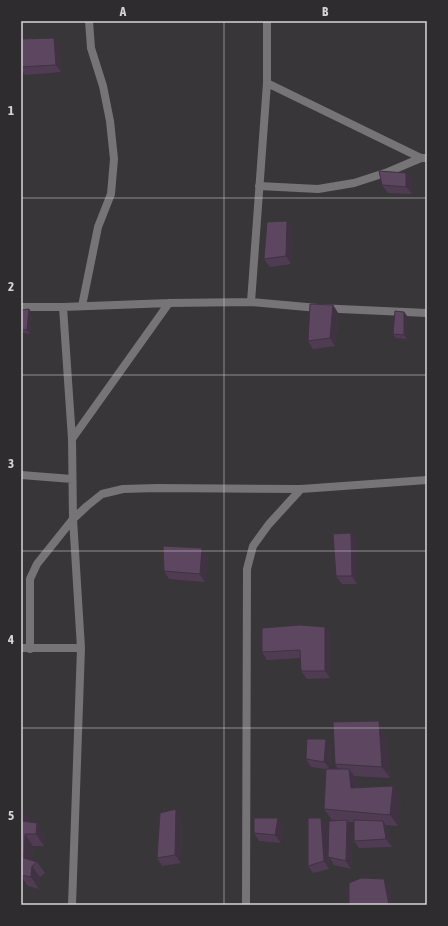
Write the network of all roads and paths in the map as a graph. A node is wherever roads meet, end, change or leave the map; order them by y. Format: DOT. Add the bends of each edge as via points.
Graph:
graph roads {
  1 [pos="88,21"];
  2 [pos="267,21"];
  3 [pos="267,83"];
  4 [pos="424,158"];
  5 [pos="259,186"];
  6 [pos="251,302"];
  7 [pos="169,303"];
  8 [pos="82,306"];
  9 [pos="21,307"];
  10 [pos="63,307"];
  11 [pos="427,313"];
  12 [pos="72,439"];
  13 [pos="21,475"];
  14 [pos="72,479"];
  15 [pos="427,480"];
  16 [pos="301,489"];
  17 [pos="73,520"];
  18 [pos="21,648"];
  19 [pos="81,648"];
  20 [pos="30,649"];
  21 [pos="72,905"];
  22 [pos="246,905"];
  1 -- 8 [label="street" via="91,48 103,86 110,121 114,159 111,194 98,227"];
  2 -- 3 [label="street"];
  3 -- 4 [label="street"];
  3 -- 5 [label="street"];
  4 -- 5 [label="street" via="354,183 318,189"];
  5 -- 6 [label="street"];
  6 -- 7 [label="street"];
  6 -- 11 [label="street"];
  7 -- 8 [label="street"];
  7 -- 12 [label="street"];
  8 -- 10 [label="street"];
  9 -- 10 [label="street"];
  10 -- 12 [label="street"];
  12 -- 14 [label="street"];
  13 -- 14 [label="street"];
  14 -- 17 [label="street"];
  15 -- 16 [label="street"];
  16 -- 17 [label="street" via="123,489 102,494"];
  16 -- 22 [label="street" via="253,546 247,569"];
  17 -- 19 [label="street"];
  17 -- 20 [label="street" via="37,564 30,579"];
  18 -- 20 [label="street"];
  19 -- 20 [label="street"];
  19 -- 21 [label="street"];
}
